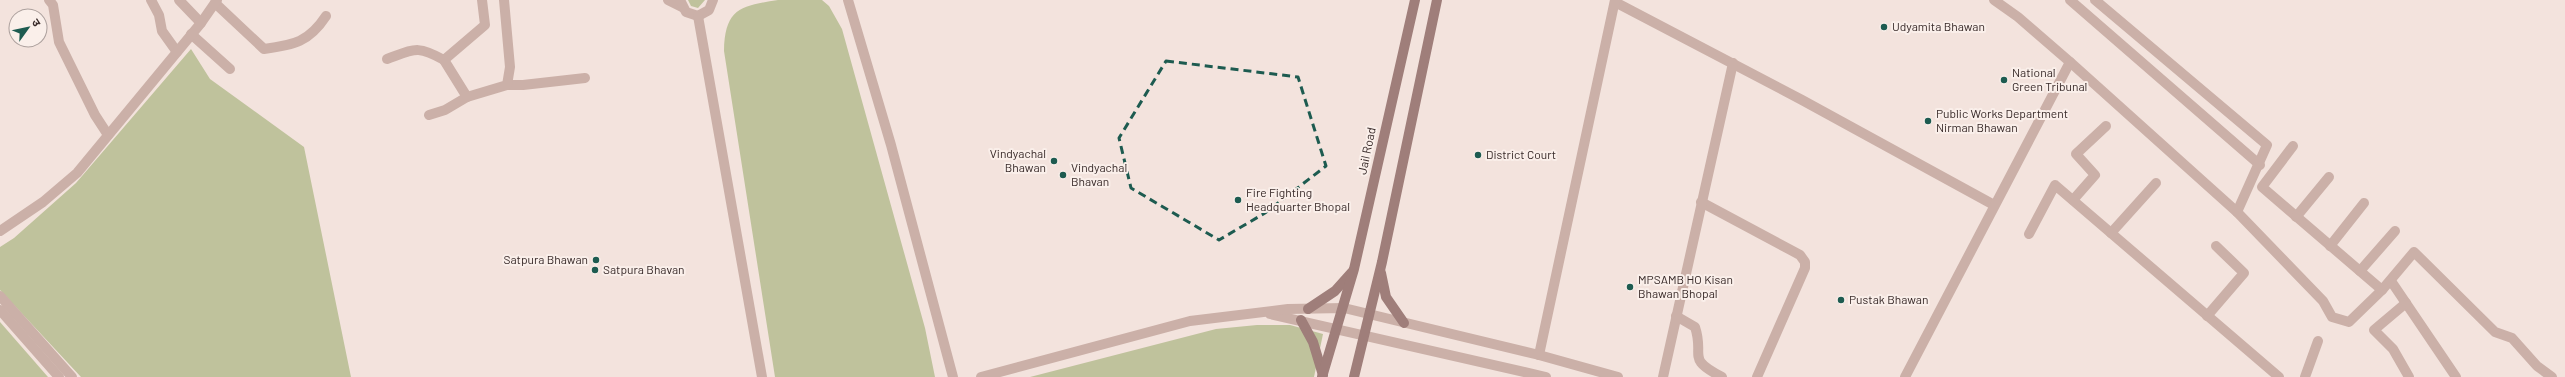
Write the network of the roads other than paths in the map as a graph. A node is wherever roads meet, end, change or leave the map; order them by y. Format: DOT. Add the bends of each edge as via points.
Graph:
graph roads {
  1 [pos="49,0"];
  2 [pos="151,0"];
  3 [pos="179,0"];
  4 [pos="482,0"];
  5 [pos="504,0"];
  6 [pos="668,0"];
  7 [pos="712,0"];
  8 [pos="848,0"];
  9 [pos="1415,0"];
  10 [pos="1437,0"];
  11 [pos="1994,0"];
  12 [pos="2070,0"];
  13 [pos="2095,0"];
  14 [pos="216,1"];
  15 [pos="1615,1"];
  16 [pos="681,3"];
  17 [pos="326,16"];
  18 [pos="698,16"];
  19 [pos="201,23"];
  20 [pos="191,34"];
  21 [pos="177,52"];
  22 [pos="387,59"];
  23 [pos="444,60"];
  24 [pos="2070,62"];
  25 [pos="1733,63"];
  26 [pos="230,68"];
  27 [pos="585,78"];
  28 [pos="507,85"];
  29 [pos="467,97"];
  30 [pos="429,115"];
  31 [pos="2106,126"];
  32 [pos="108,135"];
  33 [pos="2293,146"];
  34 [pos="2260,165"];
  35 [pos="2328,177"];
  36 [pos="2156,183"];
  37 [pos="2072,200"];
  38 [pos="1700,202"];
  39 [pos="2364,203"];
  40 [pos="1994,205"];
  41 [pos="2238,212"];
  42 [pos="2296,217"];
  43 [pos="0,231"];
  44 [pos="2396,231"];
  45 [pos="2111,233"];
  46 [pos="2028,234"];
  47 [pos="2216,246"];
  48 [pos="2330,246"];
  49 [pos="1354,269"];
  50 [pos="1380,269"];
  51 [pos="2360,271"];
  52 [pos="2391,281"];
  53 [pos="2382,290"];
  54 [pos="0,296"];
  55 [pos="2406,303"];
  56 [pos="1344,308"];
  57 [pos="1308,309"];
  58 [pos="0,310"];
  59 [pos="1262,312"];
  60 [pos="1370,314"];
  61 [pos="1676,316"];
  62 [pos="2207,316"];
  63 [pos="1301,320"];
  64 [pos="1404,323"];
  65 [pos="1338,330"];
  66 [pos="1364,336"];
  67 [pos="2318,341"];
  68 [pos="1539,355"];
  69 [pos="1322,376"];
  70 [pos="59,377"];
  71 [pos="72,377"];
  72 [pos="762,377"];
  73 [pos="953,377"];
  74 [pos="981,377"];
  75 [pos="1354,377"];
  76 [pos="1546,377"];
  77 [pos="1618,377"];
  78 [pos="1663,377"];
  79 [pos="1722,377"];
  80 [pos="1757,377"];
  81 [pos="1905,377"];
  82 [pos="2279,377"];
  83 [pos="2305,377"];
  84 [pos="2409,377"];
  85 [pos="2456,377"];
  86 [pos="2552,377"];
  1 -- 32 [label="street" via="53,5 59,42 95,115"];
  2 -- 21 [label="street" via="159,15 162,31"];
  3 -- 19 [label="street"];
  4 -- 23 [label="street" via="486,25"];
  5 -- 28 [label="street" via="510,68"];
  6 -- 16 [label="street"];
  7 -- 18 [label="street" via="709,10"];
  8 -- 73 [label="street" via="891,145"];
  9 -- 49 [label="main road, Jail Road"];
  10 -- 50 [label="main road"];
  11 -- 24 [label="street"];
  12 -- 34 [label="street"];
  13 -- 34 [label="street" via="2267,145"];
  14 -- 17 [label="street" via="264,49 289,46 302,41 318,29"];
  14 -- 19 [label="street"];
  15 -- 25 [label="street"];
  15 -- 68 [label="street"];
  16 -- 18 [label="street" via="692,15"];
  18 -- 72 [label="street"];
  19 -- 20 [label="street"];
  20 -- 21 [label="street"];
  20 -- 26 [label="street"];
  21 -- 32 [label="street"];
  22 -- 23 [label="street" via="413,50 425,49"];
  23 -- 29 [label="street"];
  24 -- 40 [label="street"];
  24 -- 41 [label="street"];
  25 -- 38 [label="street"];
  25 -- 40 [label="street"];
  27 -- 28 [label="street"];
  28 -- 29 [label="street"];
  29 -- 30 [label="street" via="445,110"];
  31 -- 37 [label="street" via="2076,154 2095,175"];
  32 -- 43 [label="street" via="77,173 43,202"];
  33 -- 42 [label="street" via="2262,187"];
  34 -- 41 [label="street"];
  35 -- 42 [label="street"];
  36 -- 45 [label="street"];
  37 -- 45 [label="street"];
  37 -- 46 [label="street" via="2055,185"];
  38 -- 61 [label="street"];
  38 -- 80 [label="street" via="1800,255 1805,262 1806,268"];
  39 -- 48 [label="street"];
  40 -- 81 [label="street"];
  41 -- 53 [label="street" via="2322,301 2332,317 2349,322"];
  42 -- 48 [label="street"];
  44 -- 51 [label="street"];
  45 -- 62 [label="street"];
  47 -- 62 [label="street" via="2244,273"];
  48 -- 51 [label="street"];
  49 -- 56 [label="main road, Jail Road"];
  49 -- 57 [label="main road" via="1335,291"];
  50 -- 60 [label="main road"];
  50 -- 64 [label="main road" via="1386,297"];
  51 -- 53 [label="street"];
  52 -- 53 [label="street"];
  52 -- 55 [label="street"];
  52 -- 86 [label="street" via="2414,252 2496,332 2512,338 2536,366"];
  54 -- 71 [label="street"];
  55 -- 84 [label="street" via="2374,330 2393,349"];
  55 -- 85 [label="street"];
  56 -- 57 [label="street"];
  56 -- 60 [label="street"];
  56 -- 65 [label="main road, Jail Road"];
  57 -- 59 [label="street"];
  58 -- 70 [label="street"];
  59 -- 63 [label="street"];
  59 -- 74 [label="street" via="1190,321"];
  60 -- 64 [label="street"];
  60 -- 66 [label="main road"];
  61 -- 78 [label="street"];
  61 -- 79 [label="street" via="1695,326 1699,362 1703,368"];
  62 -- 82 [label="street"];
  63 -- 65 [label="street"];
  63 -- 69 [label="main road" via="1313,342"];
  64 -- 68 [label="street"];
  65 -- 66 [label="street"];
  65 -- 69 [label="main road, Jail Road"];
  66 -- 75 [label="main road"];
  66 -- 76 [label="street"];
  67 -- 83 [label="street"];
  68 -- 77 [label="street"];
}
